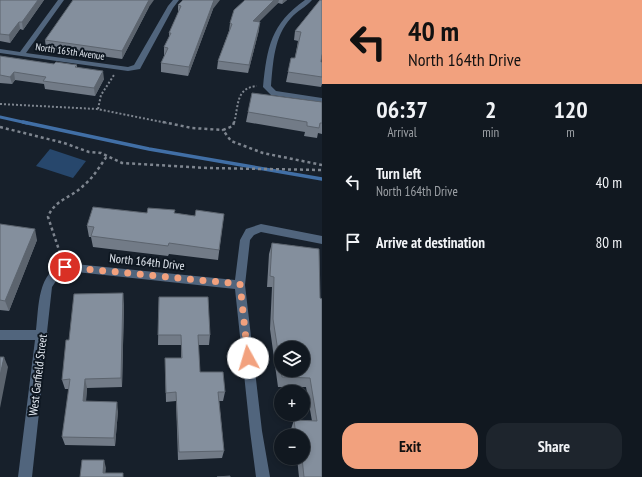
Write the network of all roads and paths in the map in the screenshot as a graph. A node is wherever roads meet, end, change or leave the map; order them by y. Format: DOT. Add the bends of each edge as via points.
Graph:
graph roads {
  1 [pos="61,0"];
  2 [pos="176,0"];
  3 [pos="309,0"];
  4 [pos="0,51"];
  5 [pos="22,55"];
  6 [pos="119,68"];
  7 [pos="267,87"];
  8 [pos="322,100"];
  9 [pos="0,104"];
  10 [pos="98,109"];
  11 [pos="0,127"];
  12 [pos="223,130"];
  13 [pos="107,156"];
  14 [pos="322,164"];
  15 [pos="322,170"];
  16 [pos="322,240"];
  17 [pos="65,267"];
  18 [pos="240,284"];
  19 [pos="0,335"];
  20 [pos="42,335"];
  21 [pos="25,477"];
  22 [pos="263,477"];
  1 -- 5 [label="street"];
  2 -- 6 [label="street, North 165th Avenue" via="137,67"];
  3 -- 7 [label="street" via="288,16 278,32"];
  4 -- 5 [label="street, North 165th Avenue"];
  5 -- 6 [label="street, North 165th Avenue"];
  6 -- 10 [label="path" via="101,95"];
  7 -- 8 [label="street" via="274,93"];
  7 -- 12 [label="path" via="246,88 239,99 233,126"];
  9 -- 10 [label="path"];
  10 -- 12 [label="path"];
  11 -- 13 [label="path"];
  12 -- 14 [label="path" via="231,141 263,153"];
  13 -- 15 [label="path" via="122,163 144,165"];
  13 -- 17 [label="path" via="85,185 60,200 49,211 50,224"];
  16 -- 18 [label="street" via="261,228 250,232 245,240"];
  17 -- 18 [label="street, North 164th Drive"];
  17 -- 20 [label="street, West Garfield Street" via="54,274 47,286"];
  18 -- 22 [label="street"];
  19 -- 20 [label="street"];
  20 -- 21 [label="street, West Garfield Street"];
}
